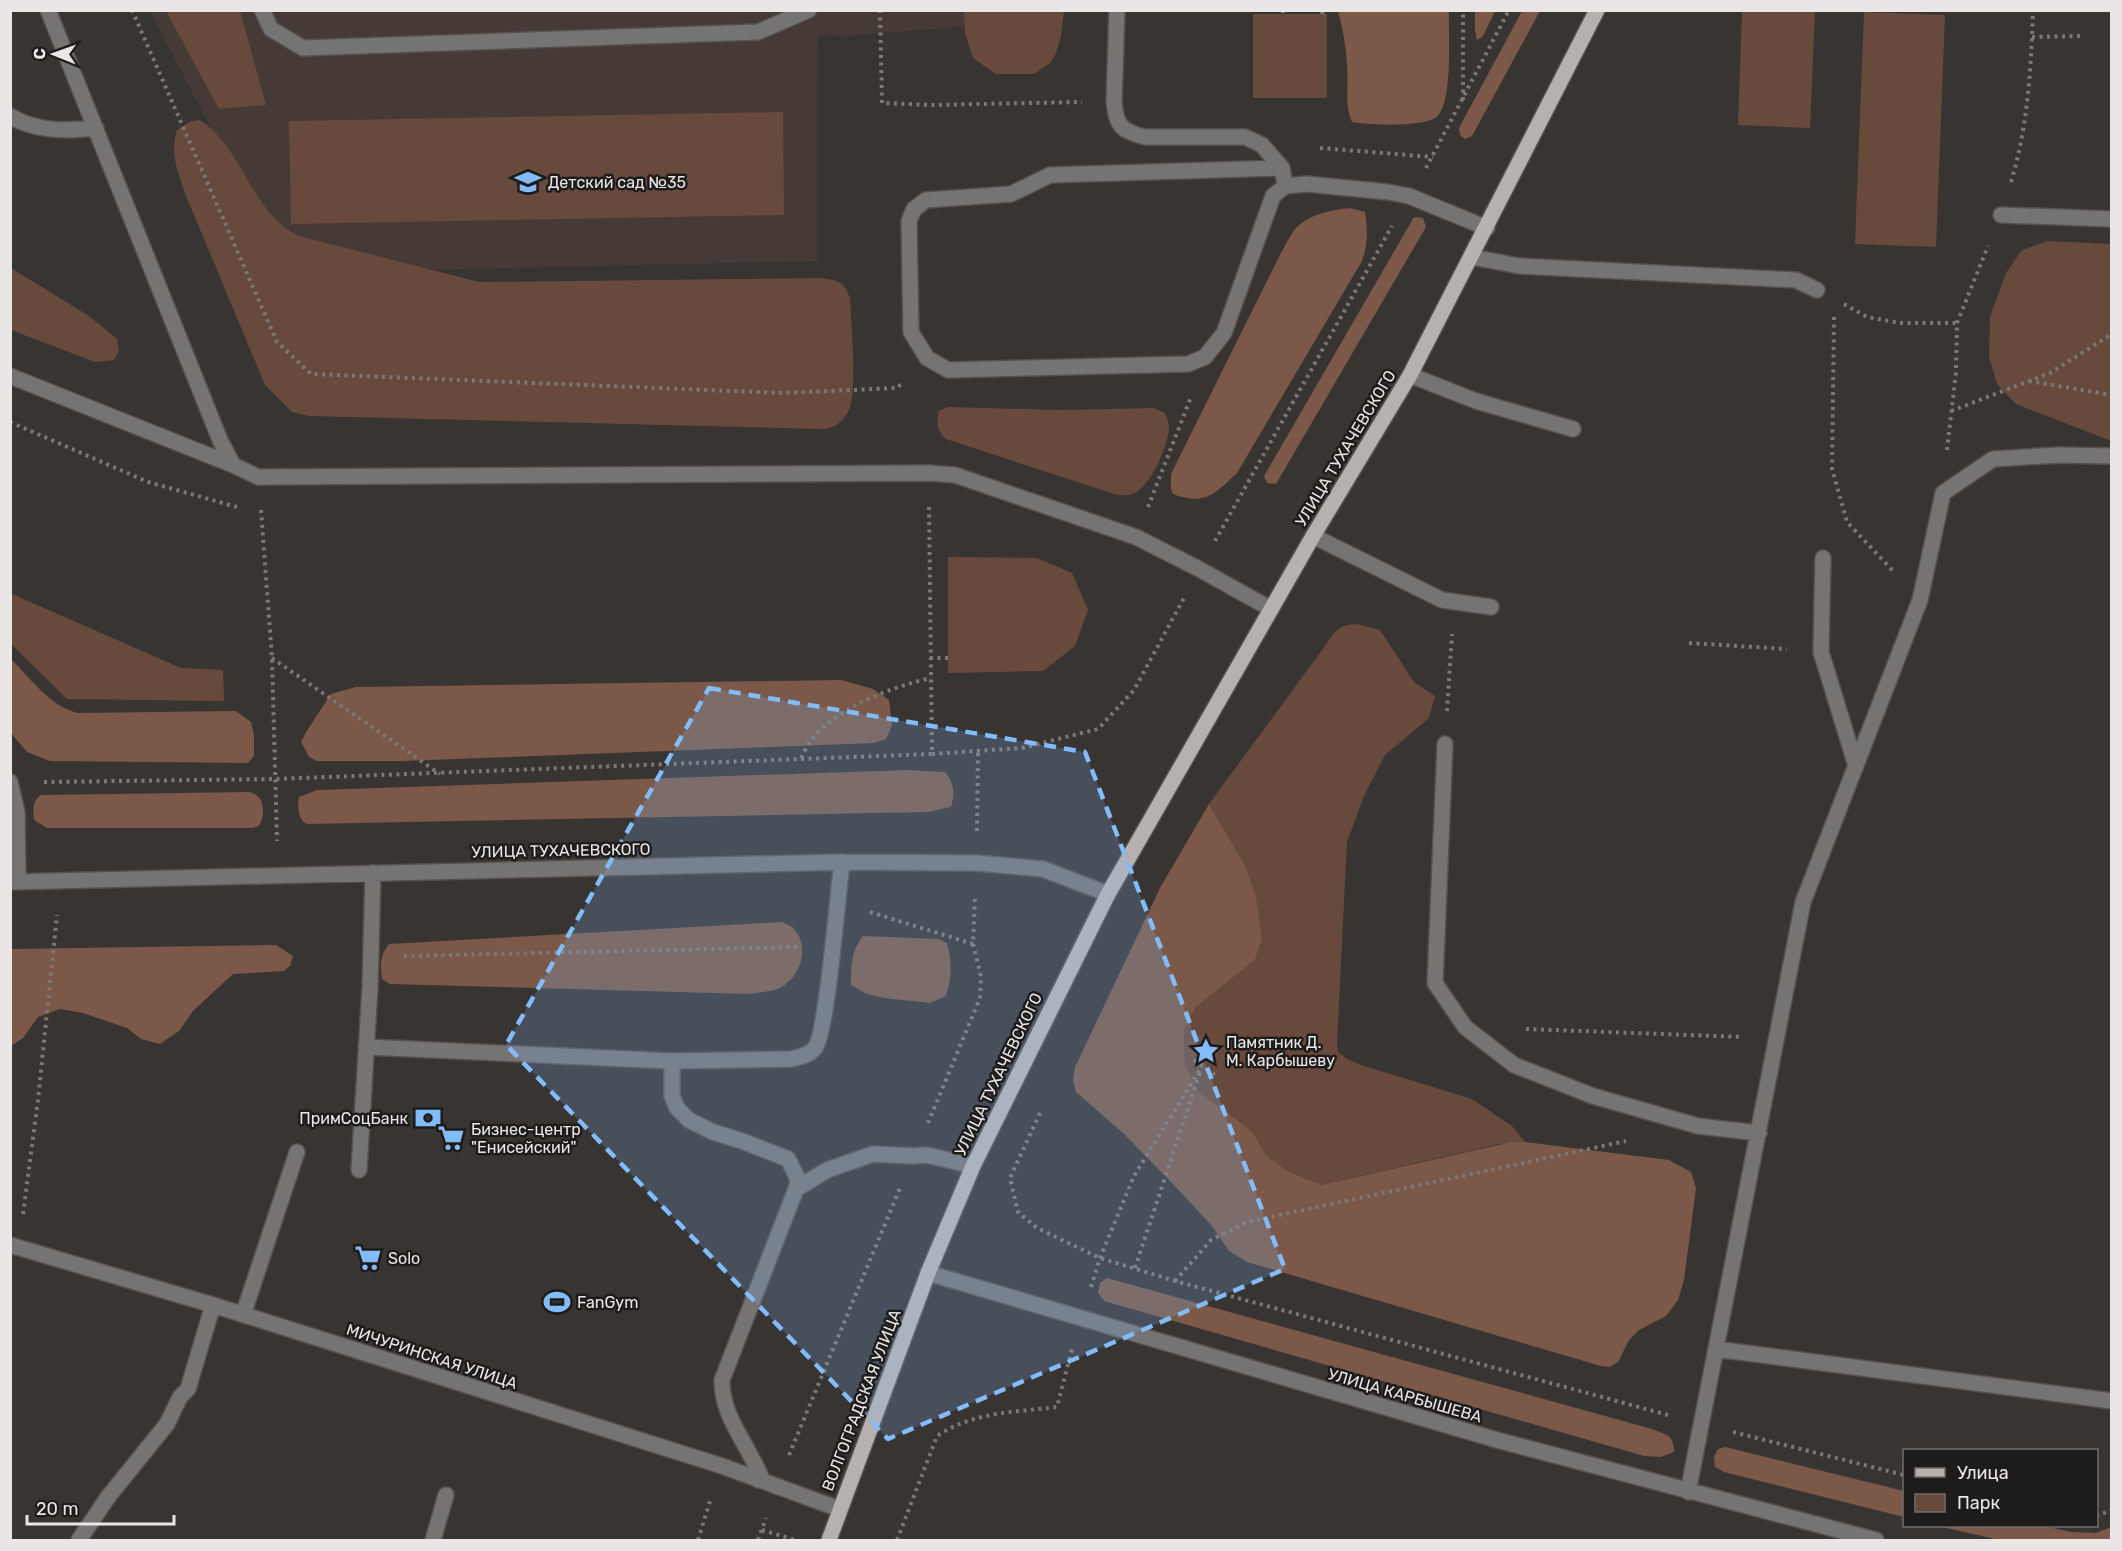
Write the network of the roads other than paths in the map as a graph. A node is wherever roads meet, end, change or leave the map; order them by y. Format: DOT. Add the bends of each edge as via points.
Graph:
graph roads {
  1 [pos="48,10"];
  2 [pos="262,10"];
  3 [pos="809,10"];
  4 [pos="1117,10"];
  5 [pos="1597,10"];
  6 [pos="10,116"];
  7 [pos="96,128"];
  8 [pos="1282,168"];
  9 [pos="1285,186"];
  10 [pos="2001,215"];
  11 [pos="2112,219"];
  12 [pos="1487,228"];
  13 [pos="1472,257"];
  14 [pos="1817,290"];
  15 [pos="1410,375"];
  16 [pos="10,376"];
  17 [pos="1573,429"];
  18 [pos="2112,456"];
  19 [pos="233,465"];
  20 [pos="1313,536"];
  21 [pos="1823,558"];
  22 [pos="1491,608"];
  23 [pos="1271,609"];
  24 [pos="1445,744"];
  25 [pos="1856,766"];
  26 [pos="11,782"];
  27 [pos="842,862"];
  28 [pos="374,873"];
  29 [pos="14,882"];
  30 [pos="1108,894"];
  31 [pos="366,1047"];
  32 [pos="672,1061"];
  33 [pos="1759,1133"];
  34 [pos="297,1152"];
  35 [pos="973,1166"];
  36 [pos="359,1170"];
  37 [pos="796,1189"];
  38 [pos="14,1246"];
  39 [pos="928,1273"];
  40 [pos="213,1305"];
  41 [pos="243,1315"];
  42 [pos="1716,1349"];
  43 [pos="2112,1401"];
  44 [pos="758,1480"];
  45 [pos="1688,1492"];
  46 [pos="446,1495"];
  47 [pos="839,1509"];
  48 [pos="79,1540"];
  49 [pos="434,1540"];
  50 [pos="829,1540"];
  51 [pos="1876,1540"];
  1 -- 7 [label="street"];
  2 -- 3 [label="street" via="271,29 303,48 758,32"];
  4 -- 8 [label="street" via="1114,102 1119,124 1130,133 1145,137 1245,137 1262,145"];
  5 -- 12 [label="main road, УЛИЦА ТУХАЧЕВСКОГО"];
  6 -- 7 [label="street" via="30,126"];
  7 -- 19 [label="street"];
  8 -- 9 [label="street"];
  8 -- 9 [label="street" via="1050,175 1011,194 926,201 914,209 909,220 912,332 927,358 948,370 1188,364 1205,357 1224,333 1273,196"];
  9 -- 12 [label="street" via="1307,184 1409,196"];
  10 -- 11 [label="street"];
  12 -- 13 [label="main road, УЛИЦА ТУХАЧЕВСКОГО"];
  13 -- 14 [label="street" via="1519,266 1796,280"];
  13 -- 15 [label="main road, УЛИЦА ТУХАЧЕВСКОГО"];
  15 -- 17 [label="street" via="1476,401"];
  15 -- 20 [label="main road, УЛИЦА ТУХАЧЕВСКОГО"];
  16 -- 19 [label="street"];
  18 -- 25 [label="street" via="1993,459 1943,493 1920,600"];
  19 -- 23 [label="street" via="258,477 955,475 1136,537"];
  20 -- 22 [label="street" via="1442,600"];
  20 -- 23 [label="main road, УЛИЦА ТУХАЧЕВСКОГО"];
  21 -- 25 [label="street" via="1821,652"];
  23 -- 30 [label="main road, УЛИЦА ТУХАЧЕВСКОГО"];
  24 -- 33 [label="street" via="1435,983 1465,1027 1514,1065 1593,1096 1698,1126"];
  25 -- 33 [label="street" via="1803,902"];
  26 -- 29 [label="street" via="17,812"];
  27 -- 28 [label="street, УЛИЦА ТУХАЧЕВСКОГО"];
  27 -- 30 [label="street, УЛИЦА ТУХАЧЕВСКОГО" via="1043,869"];
  27 -- 32 [label="street" via="816,1047 805,1056 790,1059"];
  28 -- 29 [label="street, УЛИЦА ТУХАЧЕВСКОГО"];
  28 -- 31 [label="street"];
  30 -- 35 [label="main road, УЛИЦА ТУХАЧЕВСКОГО"];
  31 -- 32 [label="street"];
  31 -- 36 [label="street"];
  32 -- 37 [label="street" via="676,1108 713,1132 788,1159 798,1182"];
  33 -- 42 [label="street"];
  34 -- 41 [label="street"];
  35 -- 37 [label="street" via="927,1155 873,1154 832,1167"];
  35 -- 39 [label="main road, УЛИЦА ТУХАЧЕВСКОГО"];
  37 -- 44 [label="street" via="722,1380 721,1396 726,1411 753,1456 761,1477"];
  38 -- 40 [label="street, МИЧУРИНСКАЯ УЛИЦА"];
  39 -- 45 [label="street, УЛИЦА КАРБЫШЕВА"];
  39 -- 47 [label="main road, ВОЛГОГРАДСКАЯ УЛИЦА"];
  40 -- 41 [label="street, МИЧУРИНСКАЯ УЛИЦА"];
  40 -- 48 [label="street" via="188,1389 167,1424"];
  41 -- 44 [label="street, МИЧУРИНСКАЯ УЛИЦА"];
  42 -- 43 [label="street"];
  42 -- 45 [label="street"];
  44 -- 47 [label="street, МИЧУРИНСКАЯ УЛИЦА"];
  45 -- 51 [label="street, УЛИЦА КАРБЫШЕВА"];
  46 -- 49 [label="street"];
  47 -- 50 [label="main road, ВОЛГОГРАДСКАЯ УЛИЦА"];
}
